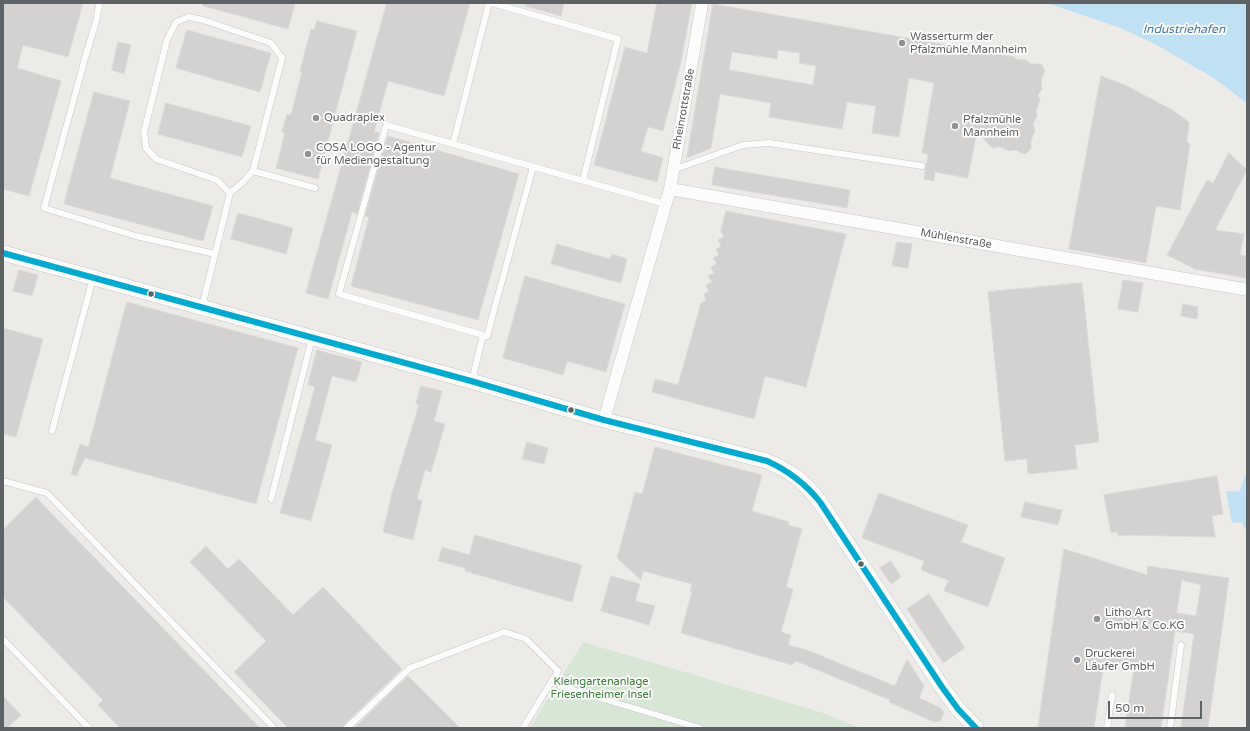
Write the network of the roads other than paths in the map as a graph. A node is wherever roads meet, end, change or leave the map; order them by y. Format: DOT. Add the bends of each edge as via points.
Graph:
graph roads {
  1 [pos="98,3"];
  2 [pos="489,3"];
  3 [pos="492,3"];
  4 [pos="702,4"];
  5 [pos="453,144"];
  6 [pos="922,166"];
  7 [pos="533,167"];
  8 [pos="253,170"];
  9 [pos="673,170"];
  10 [pos="583,180"];
  11 [pos="315,188"];
  12 [pos="670,189"];
  13 [pos="230,193"];
  14 [pos="665,204"];
  15 [pos="3,253"];
  16 [pos="215,254"];
  17 [pos="93,278"];
  18 [pos="1245,289"];
  19 [pos="202,307"];
  20 [pos="483,335"];
  21 [pos="312,337"];
  22 [pos="472,381"];
  23 [pos="604,420"];
  24 [pos="52,431"];
  25 [pos="3,481"];
  26 [pos="271,499"];
  27 [pos="3,639"];
  28 [pos="1180,645"];
  29 [pos="560,686"];
  30 [pos="1112,695"];
  31 [pos="89,728"];
  32 [pos="274,728"];
  33 [pos="347,728"];
  34 [pos="523,728"];
  35 [pos="700,728"];
  36 [pos="976,728"];
  37 [pos="1107,728"];
  38 [pos="1170,728"];
  1 -- 16 [label="lane" via="96,22 44,208 136,236"];
  2 -- 5 [label="lane"];
  3 -- 10 [label="lane" via="618,38"];
  4 -- 9 [label="street, Rheinrottstraße"];
  5 -- 7 [label="lane"];
  5 -- 20 [label="lane" via="386,124 339,294"];
  6 -- 9 [label="lane" via="769,143 743,145"];
  7 -- 10 [label="lane"];
  7 -- 20 [label="lane" via="486,336"];
  8 -- 11 [label="lane"];
  8 -- 13 [label="lane" via="244,182"];
  8 -- 13 [label="lane" via="282,58 271,43 203,20 189,17 176,22 167,40 144,132 146,148 156,159 217,180"];
  9 -- 12 [label="street, Rheinrottstraße"];
  10 -- 14 [label="lane"];
  12 -- 14 [label="street, Rheinrottstraße"];
  12 -- 18 [label="street, Mühlenstraße"];
  13 -- 16 [label="lane"];
  14 -- 23 [label="street, Rheinrottstraße"];
  15 -- 17 [label="street"];
  16 -- 19 [label="lane"];
  17 -- 19 [label="street"];
  17 -- 24 [label="lane"];
  19 -- 21 [label="street"];
  20 -- 22 [label="lane"];
  21 -- 22 [label="street"];
  21 -- 26 [label="lane"];
  22 -- 23 [label="street"];
  23 -- 36 [label="street" via="767,462 793,474 820,502 950,699"];
  25 -- 32 [label="lane" via="47,493"];
  27 -- 31 [label="lane"];
  28 -- 38 [label="lane"];
  29 -- 35 [label="lane"];
  30 -- 37 [label="lane"];
  33 -- 34 [label="lane" via="410,668 504,632 526,639 558,671"];
}
